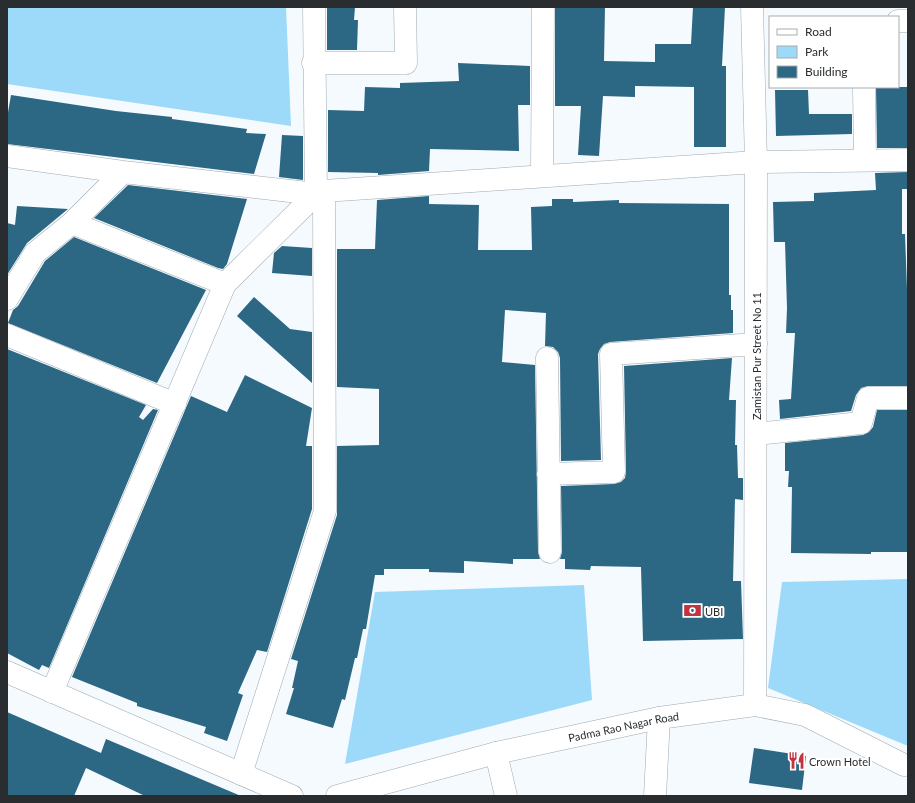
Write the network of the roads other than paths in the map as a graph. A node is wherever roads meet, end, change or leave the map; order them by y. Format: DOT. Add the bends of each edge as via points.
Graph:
graph roads {
  1 [pos="314,7"];
  2 [pos="405,7"];
  3 [pos="543,7"];
  4 [pos="752,7"];
  5 [pos="313,63"];
  6 [pos="864,88"];
  7 [pos="7,156"];
  8 [pos="866,160"];
  9 [pos="908,160"];
  10 [pos="756,162"];
  11 [pos="123,172"];
  12 [pos="542,175"];
  13 [pos="320,193"];
  14 [pos="72,223"];
  15 [pos="225,284"];
  16 [pos="7,299"];
  17 [pos="7,335"];
  18 [pos="756,344"];
  19 [pos="547,358"];
  20 [pos="908,398"];
  21 [pos="175,404"];
  22 [pos="756,434"];
  23 [pos="548,474"];
  24 [pos="550,552"];
  25 [pos="7,672"];
  26 [pos="52,692"];
  27 [pos="755,705"];
  28 [pos="659,718"];
  29 [pos="496,753"];
  30 [pos="907,768"];
  31 [pos="241,774"];
  32 [pos="292,796"];
  33 [pos="337,796"];
  34 [pos="506,796"];
  35 [pos="655,796"];
  1 -- 5 [label="street"];
  2 -- 5 [label="street" via="406,63"];
  3 -- 12 [label="street"];
  4 -- 10 [label="street, Zamistan Pur Street No 11"];
  5 -- 13 [label="street"];
  6 -- 8 [label="street"];
  7 -- 11 [label="street"];
  8 -- 9 [label="street"];
  8 -- 10 [label="street"];
  10 -- 12 [label="street"];
  10 -- 18 [label="street, Zamistan Pur Street No 11"];
  11 -- 13 [label="street"];
  11 -- 14 [label="street"];
  12 -- 13 [label="street"];
  13 -- 15 [label="street"];
  13 -- 31 [label="street" via="325,511"];
  14 -- 15 [label="street"];
  14 -- 16 [label="street" via="35,252"];
  15 -- 21 [label="street"];
  17 -- 21 [label="street"];
  18 -- 22 [label="street, Zamistan Pur Street No 11"];
  18 -- 23 [label="street" via="611,354 614,472"];
  19 -- 23 [label="street"];
  20 -- 22 [label="street" via="868,398 861,422"];
  21 -- 26 [label="street"];
  22 -- 27 [label="street, Zamistan Pur Street No 11"];
  23 -- 24 [label="street"];
  25 -- 26 [label="street"];
  26 -- 31 [label="street"];
  27 -- 28 [label="street, Padma Rao Nagar Road"];
  27 -- 30 [label="street, Padma Rao Nagar Road" via="805,715"];
  28 -- 29 [label="street, Padma Rao Nagar Road"];
  28 -- 35 [label="street"];
  29 -- 33 [label="street, Padma Rao Nagar Road"];
  29 -- 34 [label="street"];
  31 -- 32 [label="street"];
}
